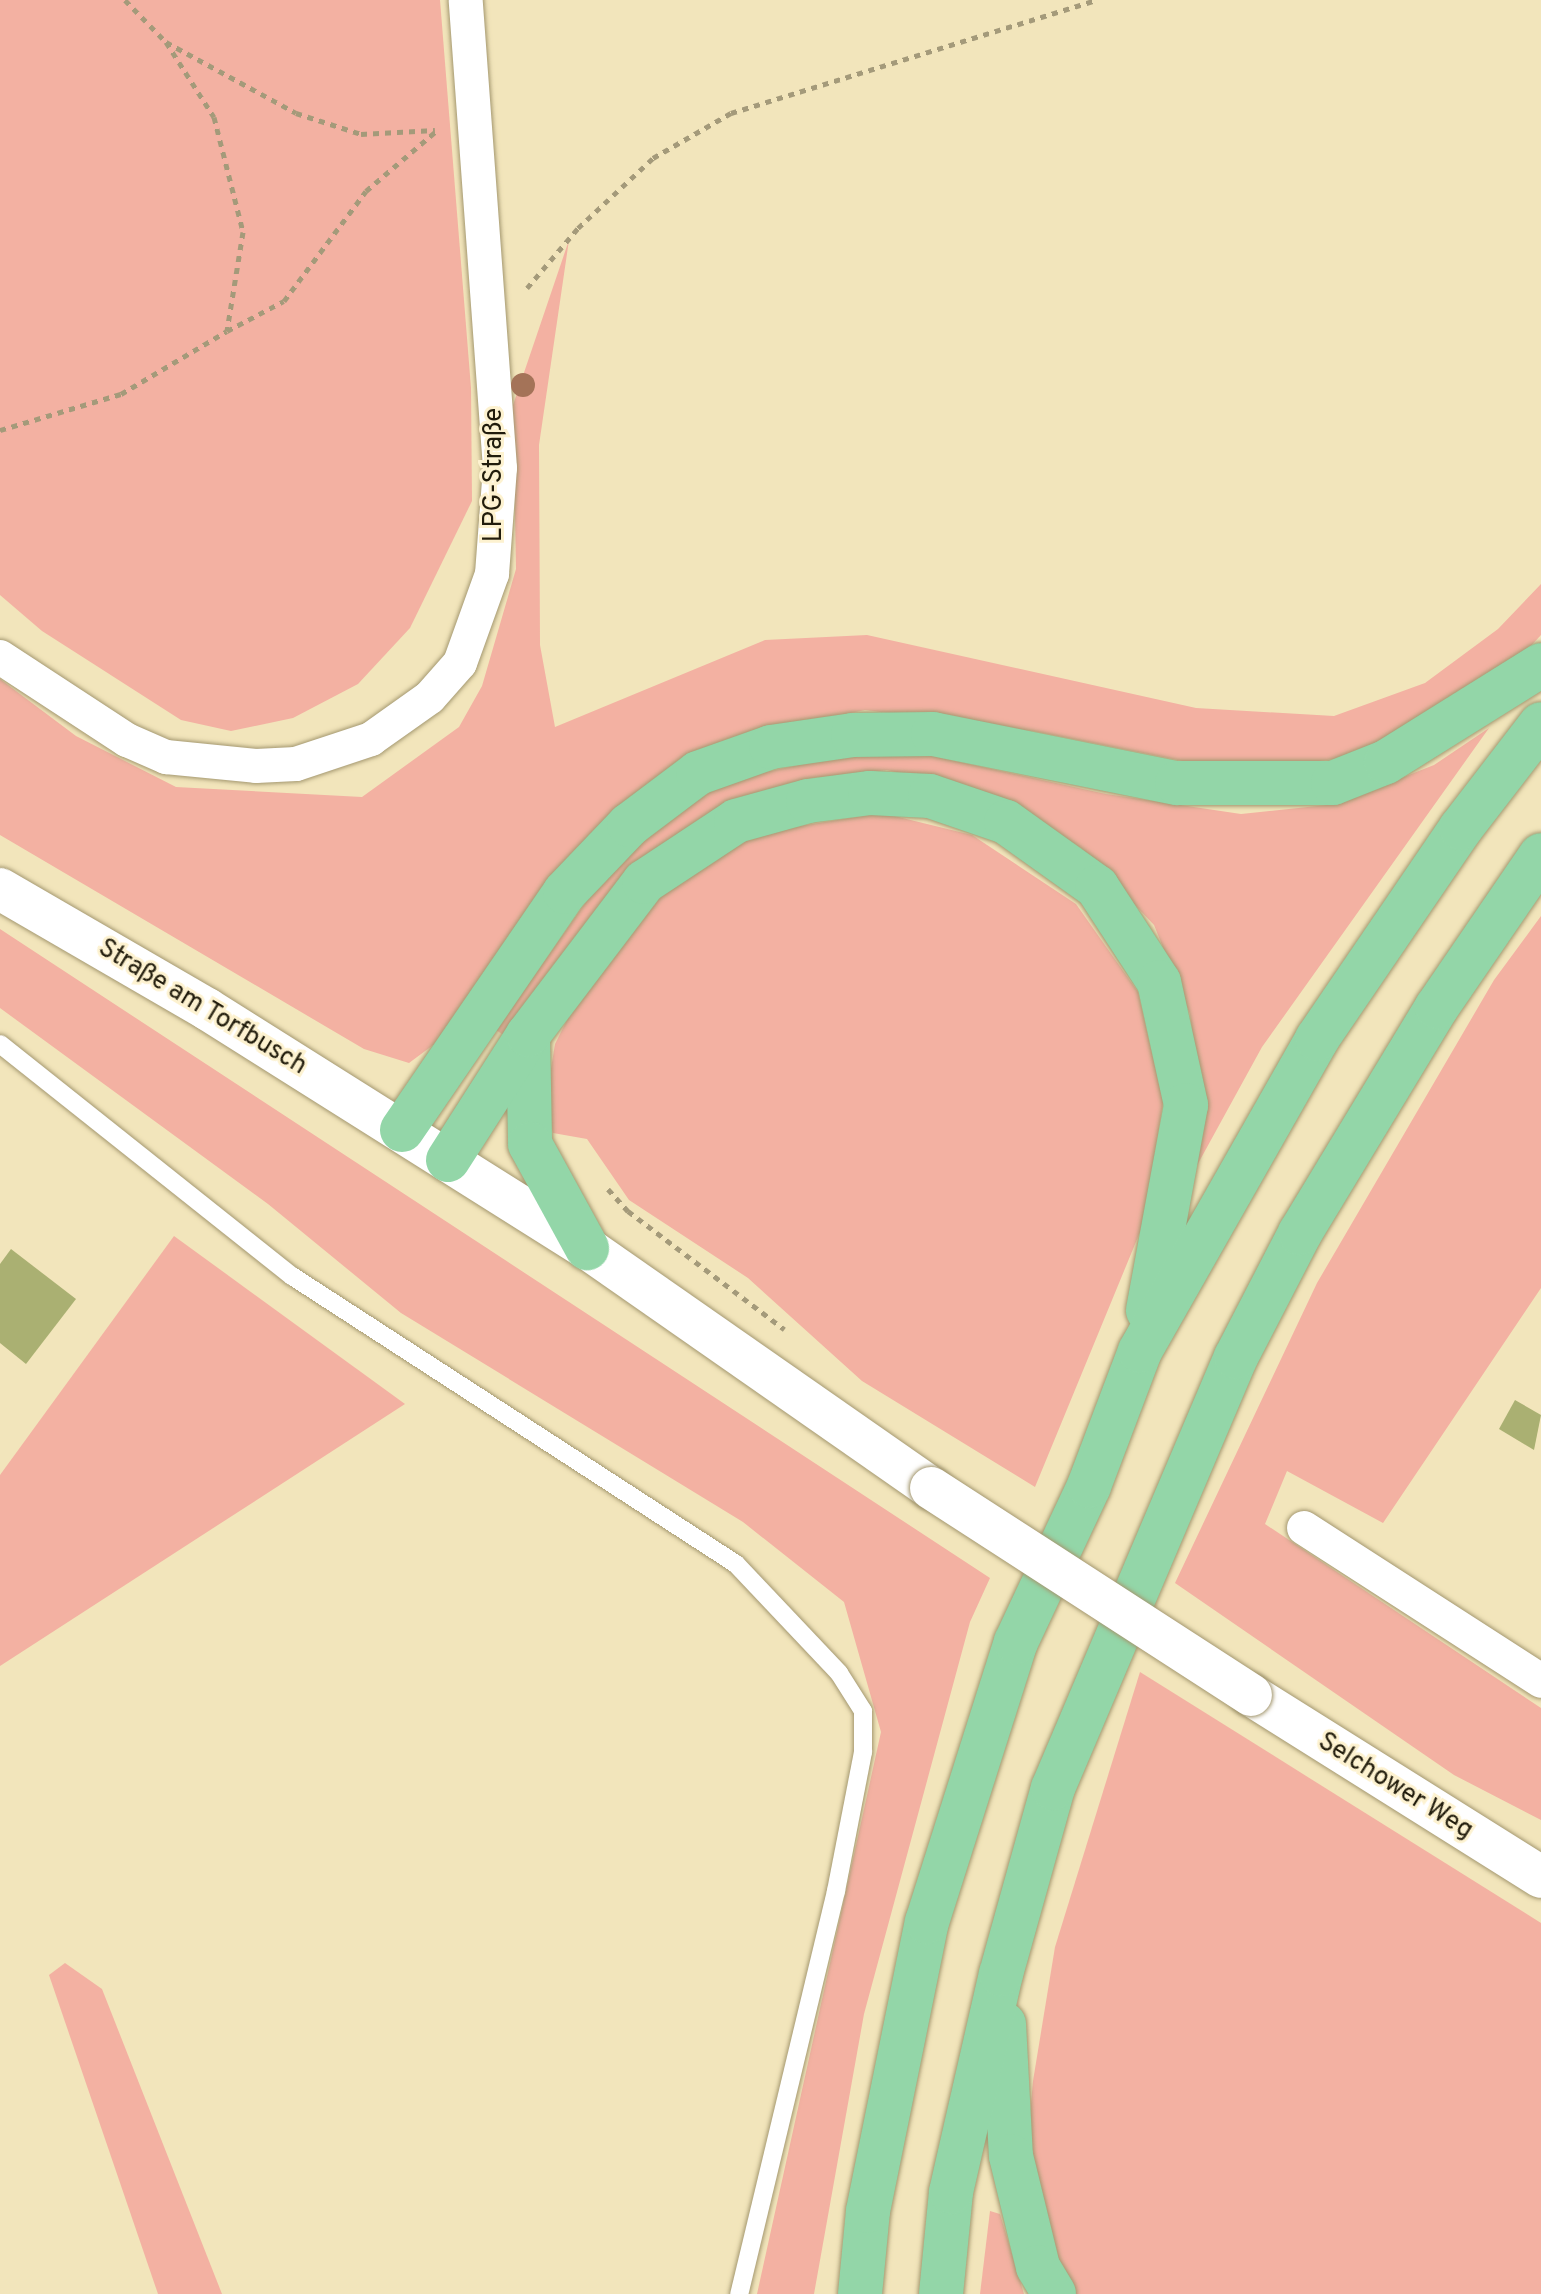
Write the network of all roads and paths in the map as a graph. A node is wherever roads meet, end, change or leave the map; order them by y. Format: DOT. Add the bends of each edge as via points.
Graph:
graph roads {
  1 [pos="125,0"];
  2 [pos="466,0"];
  3 [pos="1097,0"];
  4 [pos="166,42"];
  5 [pos="227,331"];
  6 [pos="491,332"];
  7 [pos="0,430"];
  8 [pos="0,657"];
  9 [pos="1541,665"];
  10 [pos="1541,724"];
  11 [pos="1541,855"];
  12 [pos="0,889"];
  13 [pos="528,1035"];
  14 [pos="0,1044"];
  15 [pos="402,1130"];
  16 [pos="448,1160"];
  17 [pos="599,1179"];
  18 [pos="587,1248"];
  19 [pos="788,1332"];
  20 [pos="1140,1351"];
  21 [pos="931,1488"];
  22 [pos="1304,1528"];
  23 [pos="1541,1681"];
  24 [pos="1541,1877"];
  25 [pos="1001,1974"];
  26 [pos="739,2294"];
  27 [pos="860,2294"];
  28 [pos="941,2294"];
  29 [pos="1054,2294"];
  1 -- 4 [label="path"];
  2 -- 6 [label="street, LPG-Straße"];
  3 -- 6 [label="path" via="731,113 653,158 624,184 578,228"];
  4 -- 5 [label="path" via="214,117 243,232"];
  4 -- 5 [label="path" via="309,117 361,134 438,130 366,191 284,301"];
  5 -- 7 [label="path" via="121,394"];
  6 -- 8 [label="street, LPG-Straße" via="500,468 492,574 460,663 399,723 347,749 296,764 206,765 127,740"];
  9 -- 15 [label="highway" via="1400,755 1333,783 1177,783 933,734 853,735 771,747 698,773 629,825 565,892"];
  10 -- 20 [label="highway" via="1461,828 1317,1039"];
  11 -- 25 [label="highway" via="1371,1112 1236,1357 1053,1788"];
  12 -- 15 [label="street, Straße am Torfbusch"];
  13 -- 16 [label="highway"];
  13 -- 18 [label="highway" via="530,1144"];
  13 -- 20 [label="highway" via="644,882 736,821 808,801 870,793 930,796 1006,822 1097,887 1159,982 1186,1105"];
  14 -- 26 [label="lane" via="292,1276 736,1564 839,1673 863,1711 863,1752 836,1891"];
  15 -- 16 [label="street, Straße am Torfbusch"];
  16 -- 18 [label="street, Straße am Torfbusch"];
  17 -- 19 [label="path" via="628,1211"];
  18 -- 21 [label="street, Straße am Torfbusch"];
  20 -- 27 [label="highway" via="1089,1486 1016,1642 927,1922 868,2211"];
  21 -- 24 [label="street, Selchower Weg, bridge"];
  22 -- 23 [label="street"];
  25 -- 28 [label="highway" via="951,2192"];
  25 -- 29 [label="highway" via="1011,2156 1038,2267"];
}
